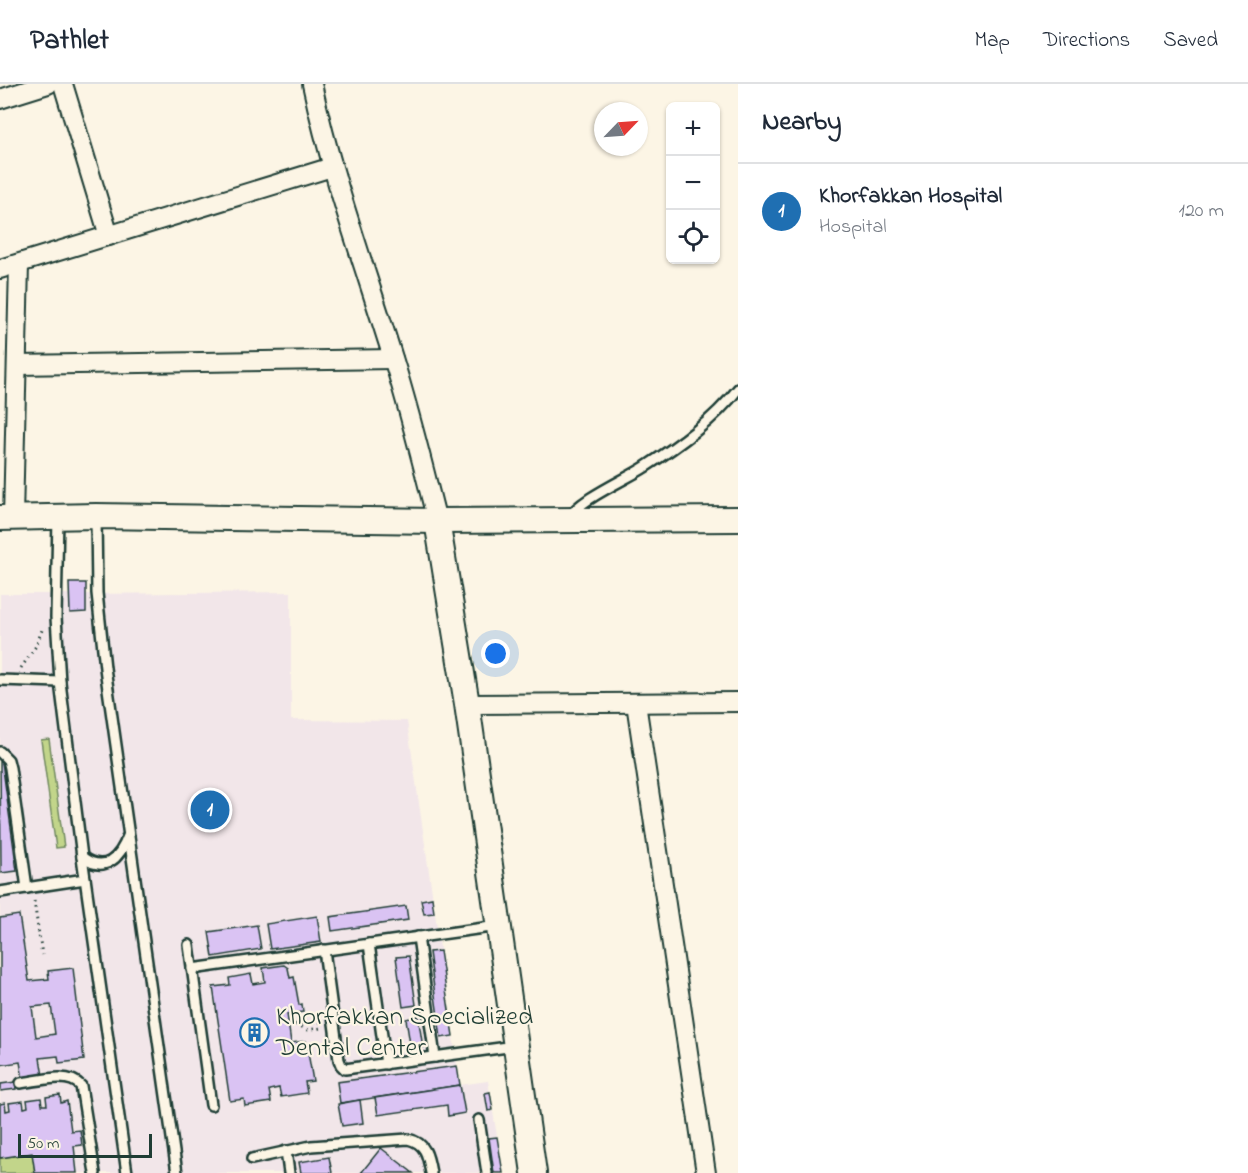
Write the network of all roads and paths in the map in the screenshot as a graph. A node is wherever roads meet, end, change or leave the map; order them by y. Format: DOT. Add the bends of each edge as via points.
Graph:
graph roads {
  1 [pos="48,84"];
  2 [pos="63,84"];
  3 [pos="312,84"];
  4 [pos="0,99"];
  5 [pos="332,167"];
  6 [pos="109,236"];
  7 [pos="19,264"];
  8 [pos="0,269"];
  9 [pos="393,359"];
  10 [pos="18,366"];
  11 [pos="738,390"];
  12 [pos="58,516"];
  13 [pos="96,516"];
  14 [pos="6,518"];
  15 [pos="738,519"];
  16 [pos="568,520"];
  17 [pos="437,521"];
  18 [pos="42,628"];
  19 [pos="0,680"];
  20 [pos="14,681"];
  21 [pos="60,682"];
  22 [pos="738,702"];
  23 [pos="636,703"];
  24 [pos="467,704"];
  25 [pos="0,752"];
  26 [pos="129,835"];
  27 [pos="82,857"];
  28 [pos="85,879"];
  29 [pos="30,888"];
  30 [pos="0,892"];
  31 [pos="498,926"];
  32 [pos="418,937"];
  33 [pos="369,944"];
  34 [pos="189,945"];
  35 [pos="324,950"];
  36 [pos="42,955"];
  37 [pos="192,969"];
  38 [pos="310,1023"];
  39 [pos="296,1024"];
  40 [pos="289,1025"];
  41 [pos="335,1026"];
  42 [pos="515,1046"];
  43 [pos="435,1057"];
  44 [pos="386,1064"];
  45 [pos="21,1083"];
  46 [pos="211,1105"];
  47 [pos="479,1120"];
  48 [pos="286,1151"];
  49 [pos="252,1159"];
  50 [pos="95,1173"];
  51 [pos="127,1173"];
  52 [pos="177,1173"];
  53 [pos="289,1173"];
  54 [pos="431,1173"];
  55 [pos="487,1173"];
  56 [pos="534,1173"];
  57 [pos="706,1173"];
  1 -- 4 [label="street"];
  2 -- 6 [label="street"];
  3 -- 5 [label="street"];
  5 -- 6 [label="street"];
  5 -- 9 [label="street"];
  6 -- 7 [label="street"];
  7 -- 8 [label="street"];
  7 -- 10 [label="street"];
  9 -- 10 [label="street"];
  9 -- 17 [label="street"];
  10 -- 14 [label="street"];
  11 -- 16 [label="lane" via="681,442 577,506"];
  12 -- 13 [label="street"];
  12 -- 14 [label="street"];
  12 -- 21 [label="lane" via="56,617"];
  13 -- 17 [label="street"];
  13 -- 26 [label="lane" via="100,626"];
  15 -- 16 [label="street"];
  16 -- 17 [label="street"];
  17 -- 24 [label="street"];
  18 -- 20 [label="path" via="30,657 22,668 14,668"];
  19 -- 20 [label="lane"];
  20 -- 21 [label="lane"];
  21 -- 27 [label="lane"];
  22 -- 23 [label="street"];
  23 -- 24 [label="street"];
  23 -- 57 [label="street"];
  24 -- 31 [label="street"];
  25 -- 29 [label="lane" via="10,768"];
  26 -- 27 [label="lane" via="118,856 110,862 90,863"];
  26 -- 52 [label="lane"];
  27 -- 28 [label="lane"];
  28 -- 29 [label="lane"];
  28 -- 51 [label="lane"];
  29 -- 30 [label="lane"];
  29 -- 36 [label="path"];
  31 -- 32 [label="lane"];
  31 -- 42 [label="street"];
  32 -- 33 [label="lane"];
  32 -- 43 [label="lane"];
  33 -- 35 [label="lane"];
  33 -- 44 [label="lane"];
  34 -- 37 [label="lane"];
  35 -- 37 [label="lane"];
  35 -- 41 [label="lane"];
  37 -- 46 [label="lane"];
  38 -- 39 [label="path"];
  39 -- 40 [label="path"];
  39 -- 41 [label="path" via="308,1030"];
  41 -- 44 [label="lane" via="339,1060 345,1069"];
  42 -- 43 [label="lane"];
  42 -- 56 [label="street"];
  43 -- 44 [label="lane"];
  45 -- 50 [label="lane" via="66,1078 81,1086"];
  47 -- 55 [label="lane"];
  48 -- 49 [label="lane"];
  48 -- 53 [label="lane"];
  48 -- 54 [label="lane" via="408,1139 425,1150"];
}
